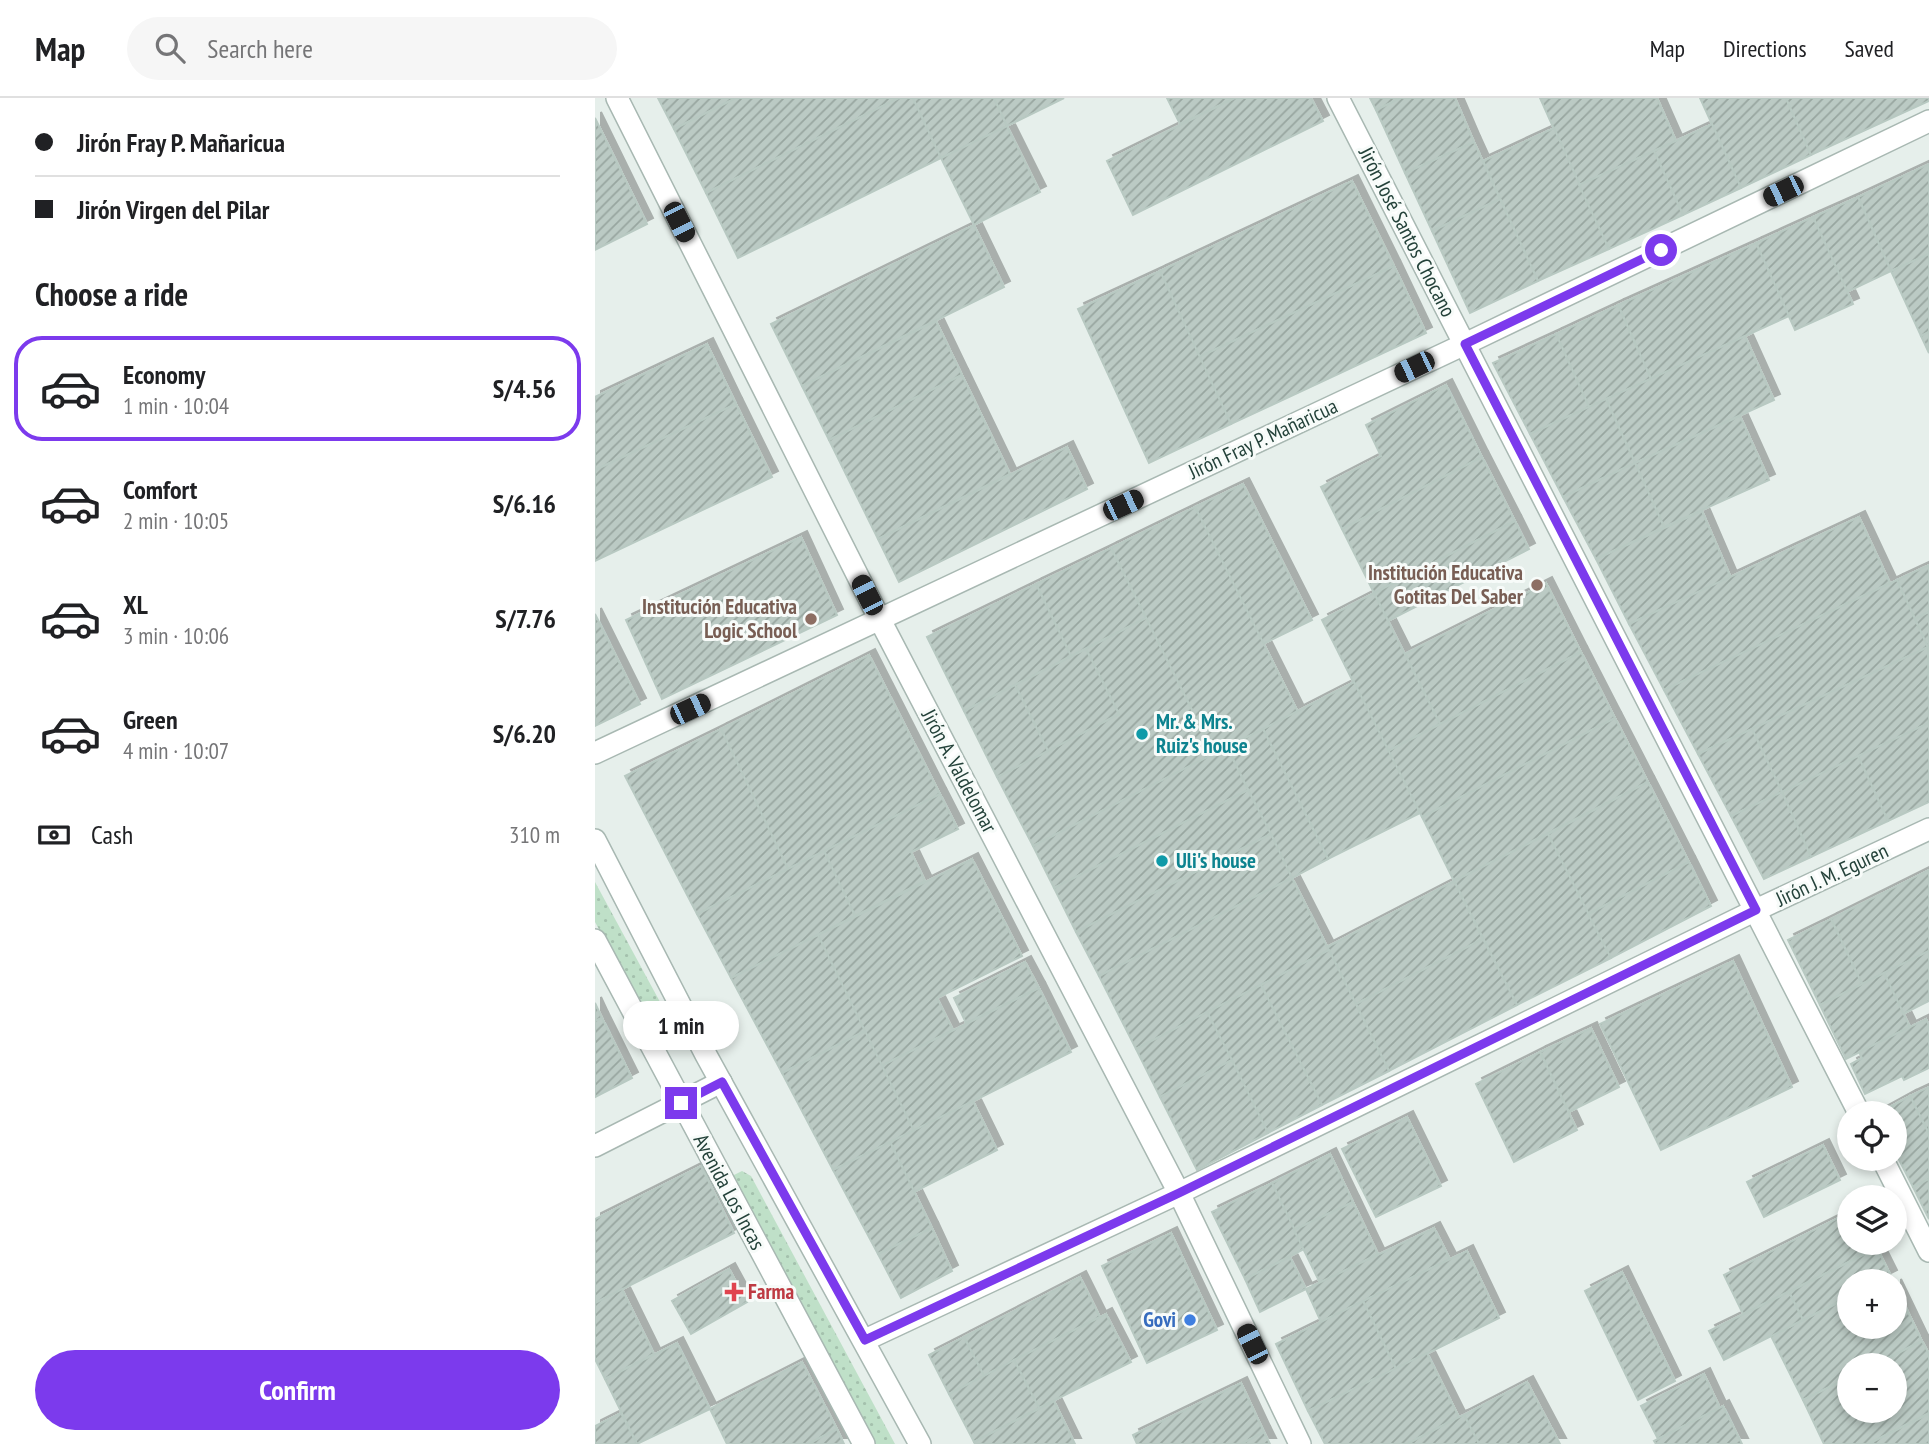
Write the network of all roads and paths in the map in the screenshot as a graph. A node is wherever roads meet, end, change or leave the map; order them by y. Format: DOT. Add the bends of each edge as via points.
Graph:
graph roads {
  1 [pos="617,98"];
  2 [pos="1338,98"];
  3 [pos="1929,121"];
  4 [pos="1465,344"];
  5 [pos="880,620"];
  6 [pos="595,753"];
  7 [pos="1929,829"];
  8 [pos="595,840"];
  9 [pos="1756,910"];
  10 [pos="595,940"];
  11 [pos="722,1082"];
  12 [pos="1853,1101"];
  13 [pos="681,1103"];
  14 [pos="595,1146"];
  15 [pos="1889,1171"];
  16 [pos="1179,1193"];
  17 [pos="1929,1251"];
  18 [pos="865,1340"];
  19 [pos="864,1444"];
  20 [pos="920,1444"];
  21 [pos="1300,1444"];
  1 -- 5 [label="street, Jirón A. Valdelomar"];
  2 -- 4 [label="street, Jirón José Santos Chocano"];
  3 -- 4 [label="street, Jirón Fray P. Mañaricua"];
  4 -- 5 [label="street, Jirón Fray P. Mañaricua"];
  4 -- 9 [label="street, Jirón José Santos Chocano"];
  5 -- 6 [label="street, Jirón Fray P. Mañaricua"];
  5 -- 16 [label="street, Jirón A. Valdelomar"];
  7 -- 9 [label="street, Jirón J. M. Eguren"];
  8 -- 11 [label="street"];
  9 -- 12 [label="street, Jirón José Santos Chocano"];
  9 -- 16 [label="street, Jirón J. M. Eguren"];
  10 -- 13 [label="street, Avenida Los Incas"];
  11 -- 13 [label="street"];
  11 -- 18 [label="street"];
  13 -- 14 [label="street"];
  13 -- 19 [label="street, Avenida Los Incas"];
  15 -- 17 [label="street"];
  16 -- 18 [label="street, Jirón J. M. Eguren"];
  16 -- 21 [label="street, Jirón A. Valdelomar"];
  18 -- 20 [label="street"];
}
